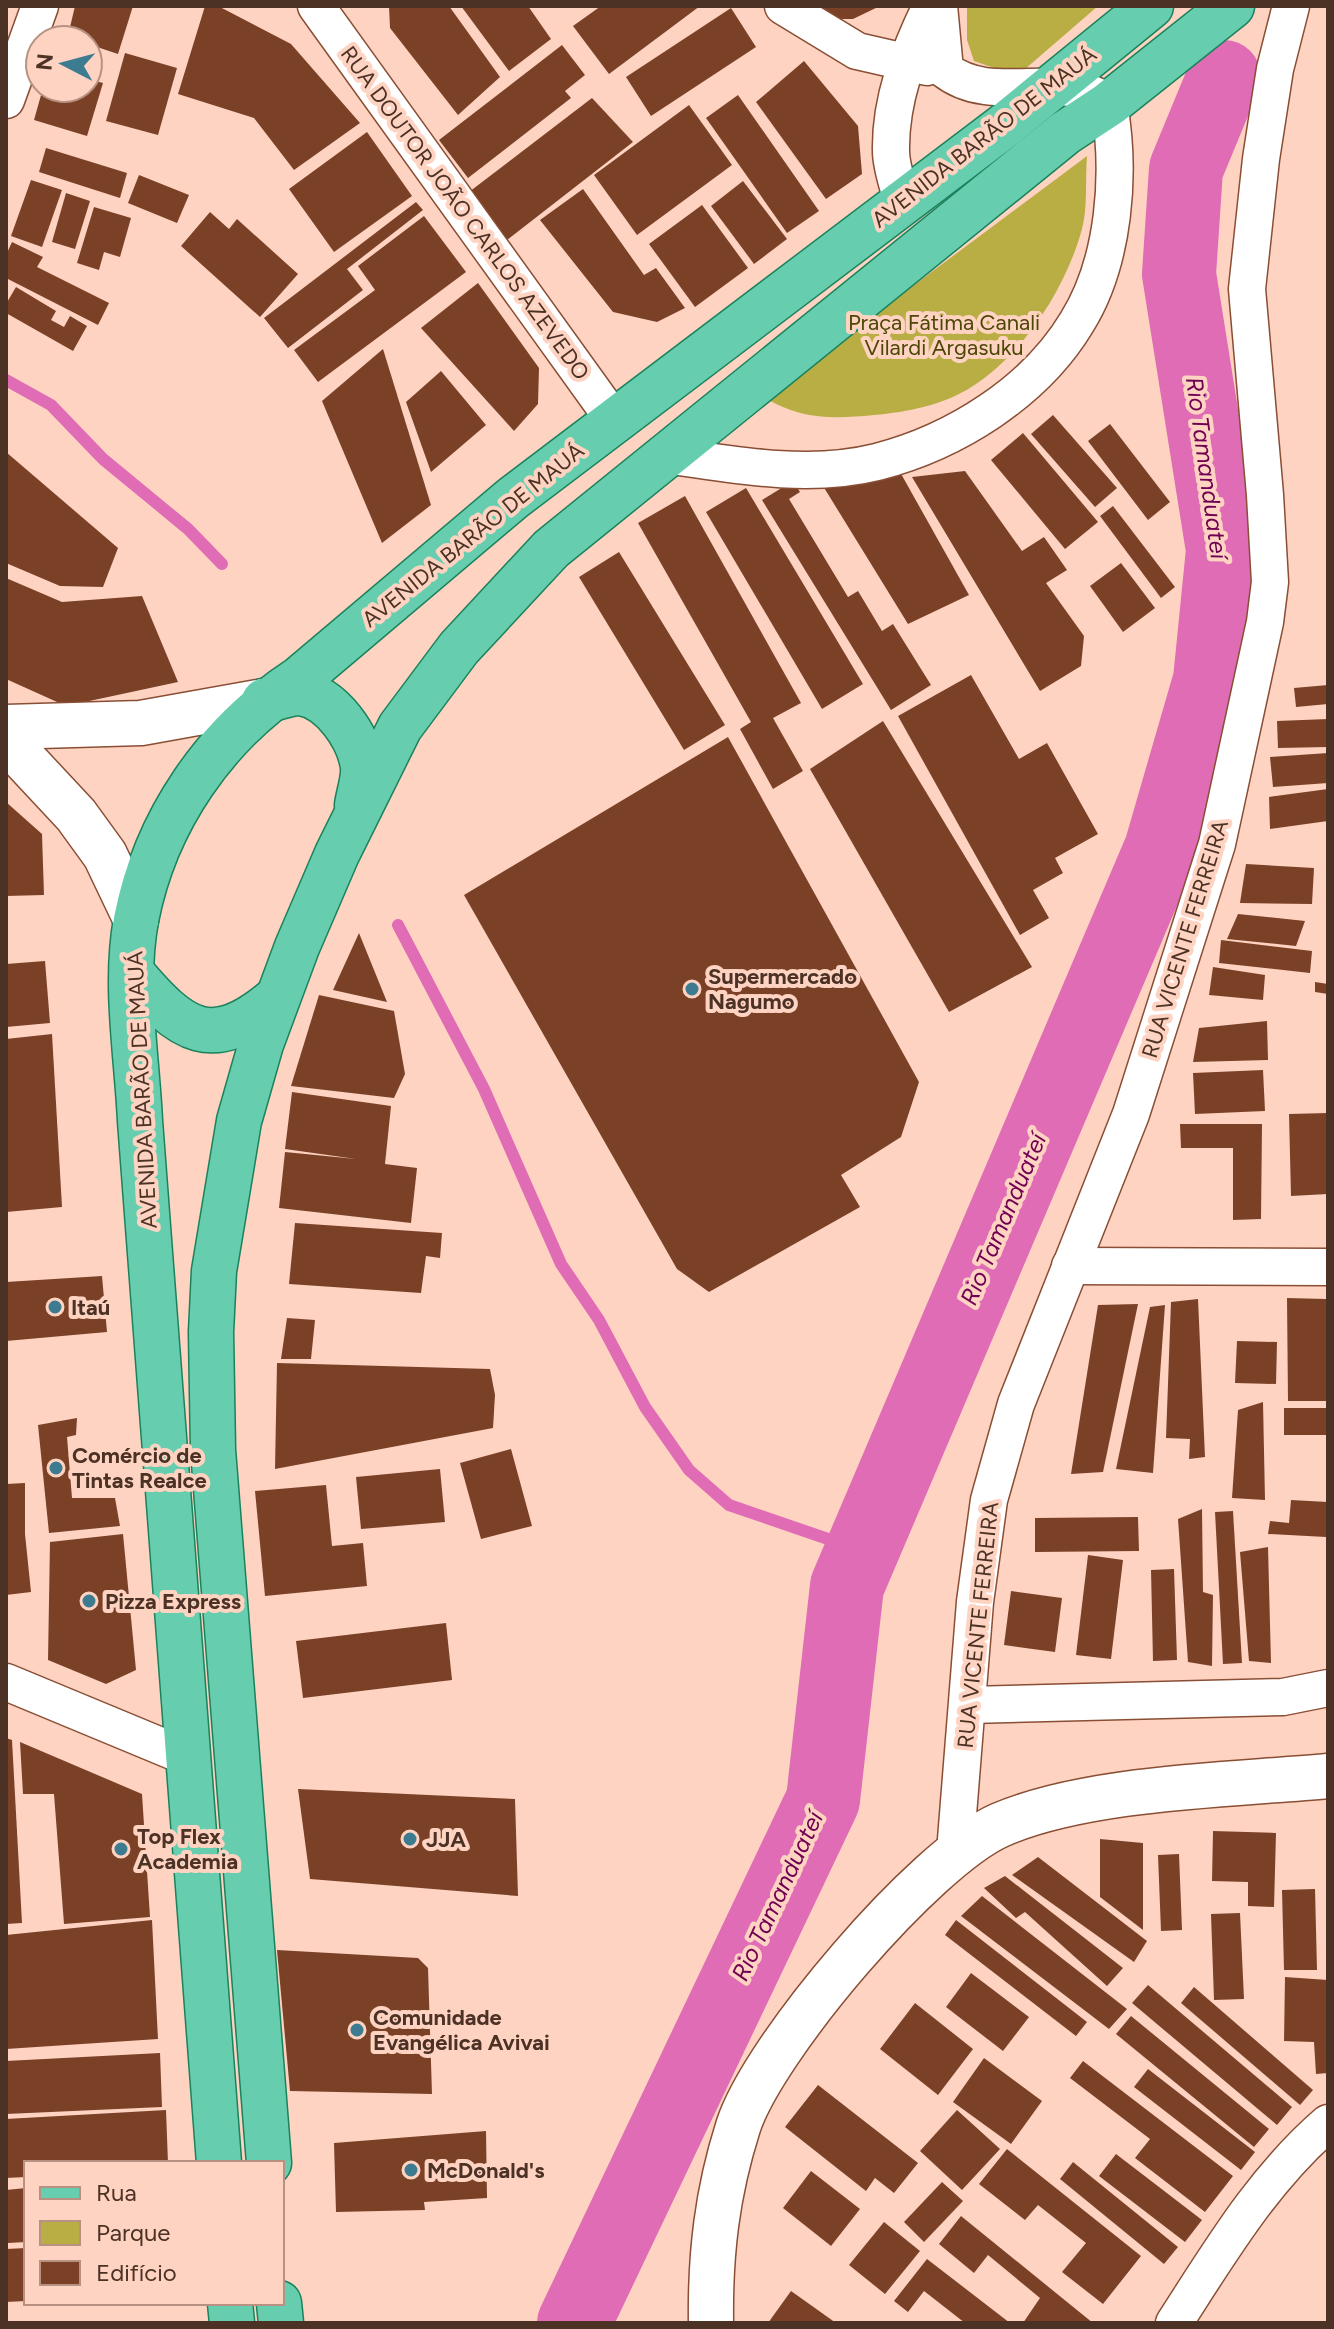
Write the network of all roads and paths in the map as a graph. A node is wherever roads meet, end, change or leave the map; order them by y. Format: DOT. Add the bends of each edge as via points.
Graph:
graph roads {
  1 [pos="40,6"];
  2 [pos="316,6"];
  3 [pos="783,6"];
  4 [pos="931,6"];
  5 [pos="939,6"];
  6 [pos="1151,6"];
  7 [pos="1232,6"];
  8 [pos="1291,6"];
  9 [pos="905,64"];
  10 [pos="945,70"];
  11 [pos="1051,87"];
  12 [pos="6,100"];
  13 [pos="1109,104"];
  14 [pos="902,201"];
  15 [pos="614,420"];
  16 [pos="666,455"];
  17 [pos="264,701"];
  18 [pos="6,727"];
  19 [pos="6,740"];
  20 [pos="356,815"];
  21 [pos="136,920"];
  22 [pos="132,973"];
  23 [pos="278,997"];
  24 [pos="1070,1266"];
  25 [pos="1328,1267"];
  26 [pos="6,1682"];
  27 [pos="1328,1688"];
  28 [pos="969,1705"];
  29 [pos="187,1757"];
  30 [pos="1328,1776"];
  31 [pos="955,1852"];
  32 [pos="1328,2123"];
  33 [pos="219,2161"];
  34 [pos="269,2161"];
  35 [pos="711,2323"];
  36 [pos="1174,2323"];
  1 -- 12 [label="street"];
  2 -- 15 [label="street, RUA DOUTOR JOÃO CARLOS AZEVEDO"];
  3 -- 9 [label="street" via="857,51"];
  4 -- 9 [label="street"];
  5 -- 10 [label="street"];
  6 -- 11 [label="main road, AVENIDA BARÃO DE MAUÁ"];
  7 -- 13 [label="main road"];
  8 -- 24 [label="street, RUA VICENTE FERREIRA" via="1275,69 1247,277 1267,524 1270,582 1265,622 1217,844 1131,1114"];
  9 -- 10 [label="street"];
  9 -- 14 [label="street" via="891,155"];
  10 -- 11 [label="street" via="972,85"];
  11 -- 13 [label="street" via="1084,90"];
  11 -- 14 [label="main road, AVENIDA BARÃO DE MAUÁ"];
  13 -- 16 [label="main road" via="1065,133"];
  13 -- 16 [label="street" via="1116,169 1101,264 1078,322 1040,369 1006,398 960,431 877,462 804,470"];
  14 -- 15 [label="main road, AVENIDA BARÃO DE MAUÁ"];
  15 -- 17 [label="main road, AVENIDA BARÃO DE MAUÁ" via="299,679"];
  16 -- 20 [label="main road" via="551,549 459,648 400,727"];
  17 -- 18 [label="street" via="141,723"];
  17 -- 20 [label="main road" via="299,693 325,702 337,713 363,767"];
  17 -- 21 [label="main road, AVENIDA BARÃO DE MAUÁ" via="215,750 182,800 158,850"];
  19 -- 21 [label="street" via="76,815 105,855"];
  20 -- 23 [label="main road"];
  21 -- 22 [label="main road, AVENIDA BARÃO DE MAUÁ"];
  22 -- 23 [label="main road" via="173,1019 195,1029 212,1031 256,1016"];
  22 -- 29 [label="main road, AVENIDA BARÃO DE MAUÁ"];
  23 -- 34 [label="main road" via="239,1121 214,1271 211,1332 213,1450"];
  24 -- 25 [label="street"];
  24 -- 28 [label="street, RUA VICENTE FERREIRA" via="1016,1404 989,1500 975,1602"];
  26 -- 29 [label="street"];
  27 -- 28 [label="street" via="1283,1697"];
  28 -- 31 [label="street, RUA VICENTE FERREIRA"];
  29 -- 33 [label="main road, AVENIDA BARÃO DE MAUÁ"];
  30 -- 31 [label="street" via="1110,1797 1049,1809 999,1825"];
  31 -- 35 [label="street" via="836,1974 761,2078 739,2124 722,2186 710,2256"];
  32 -- 36 [label="street" via="1295,2152 1239,2222"];
}
